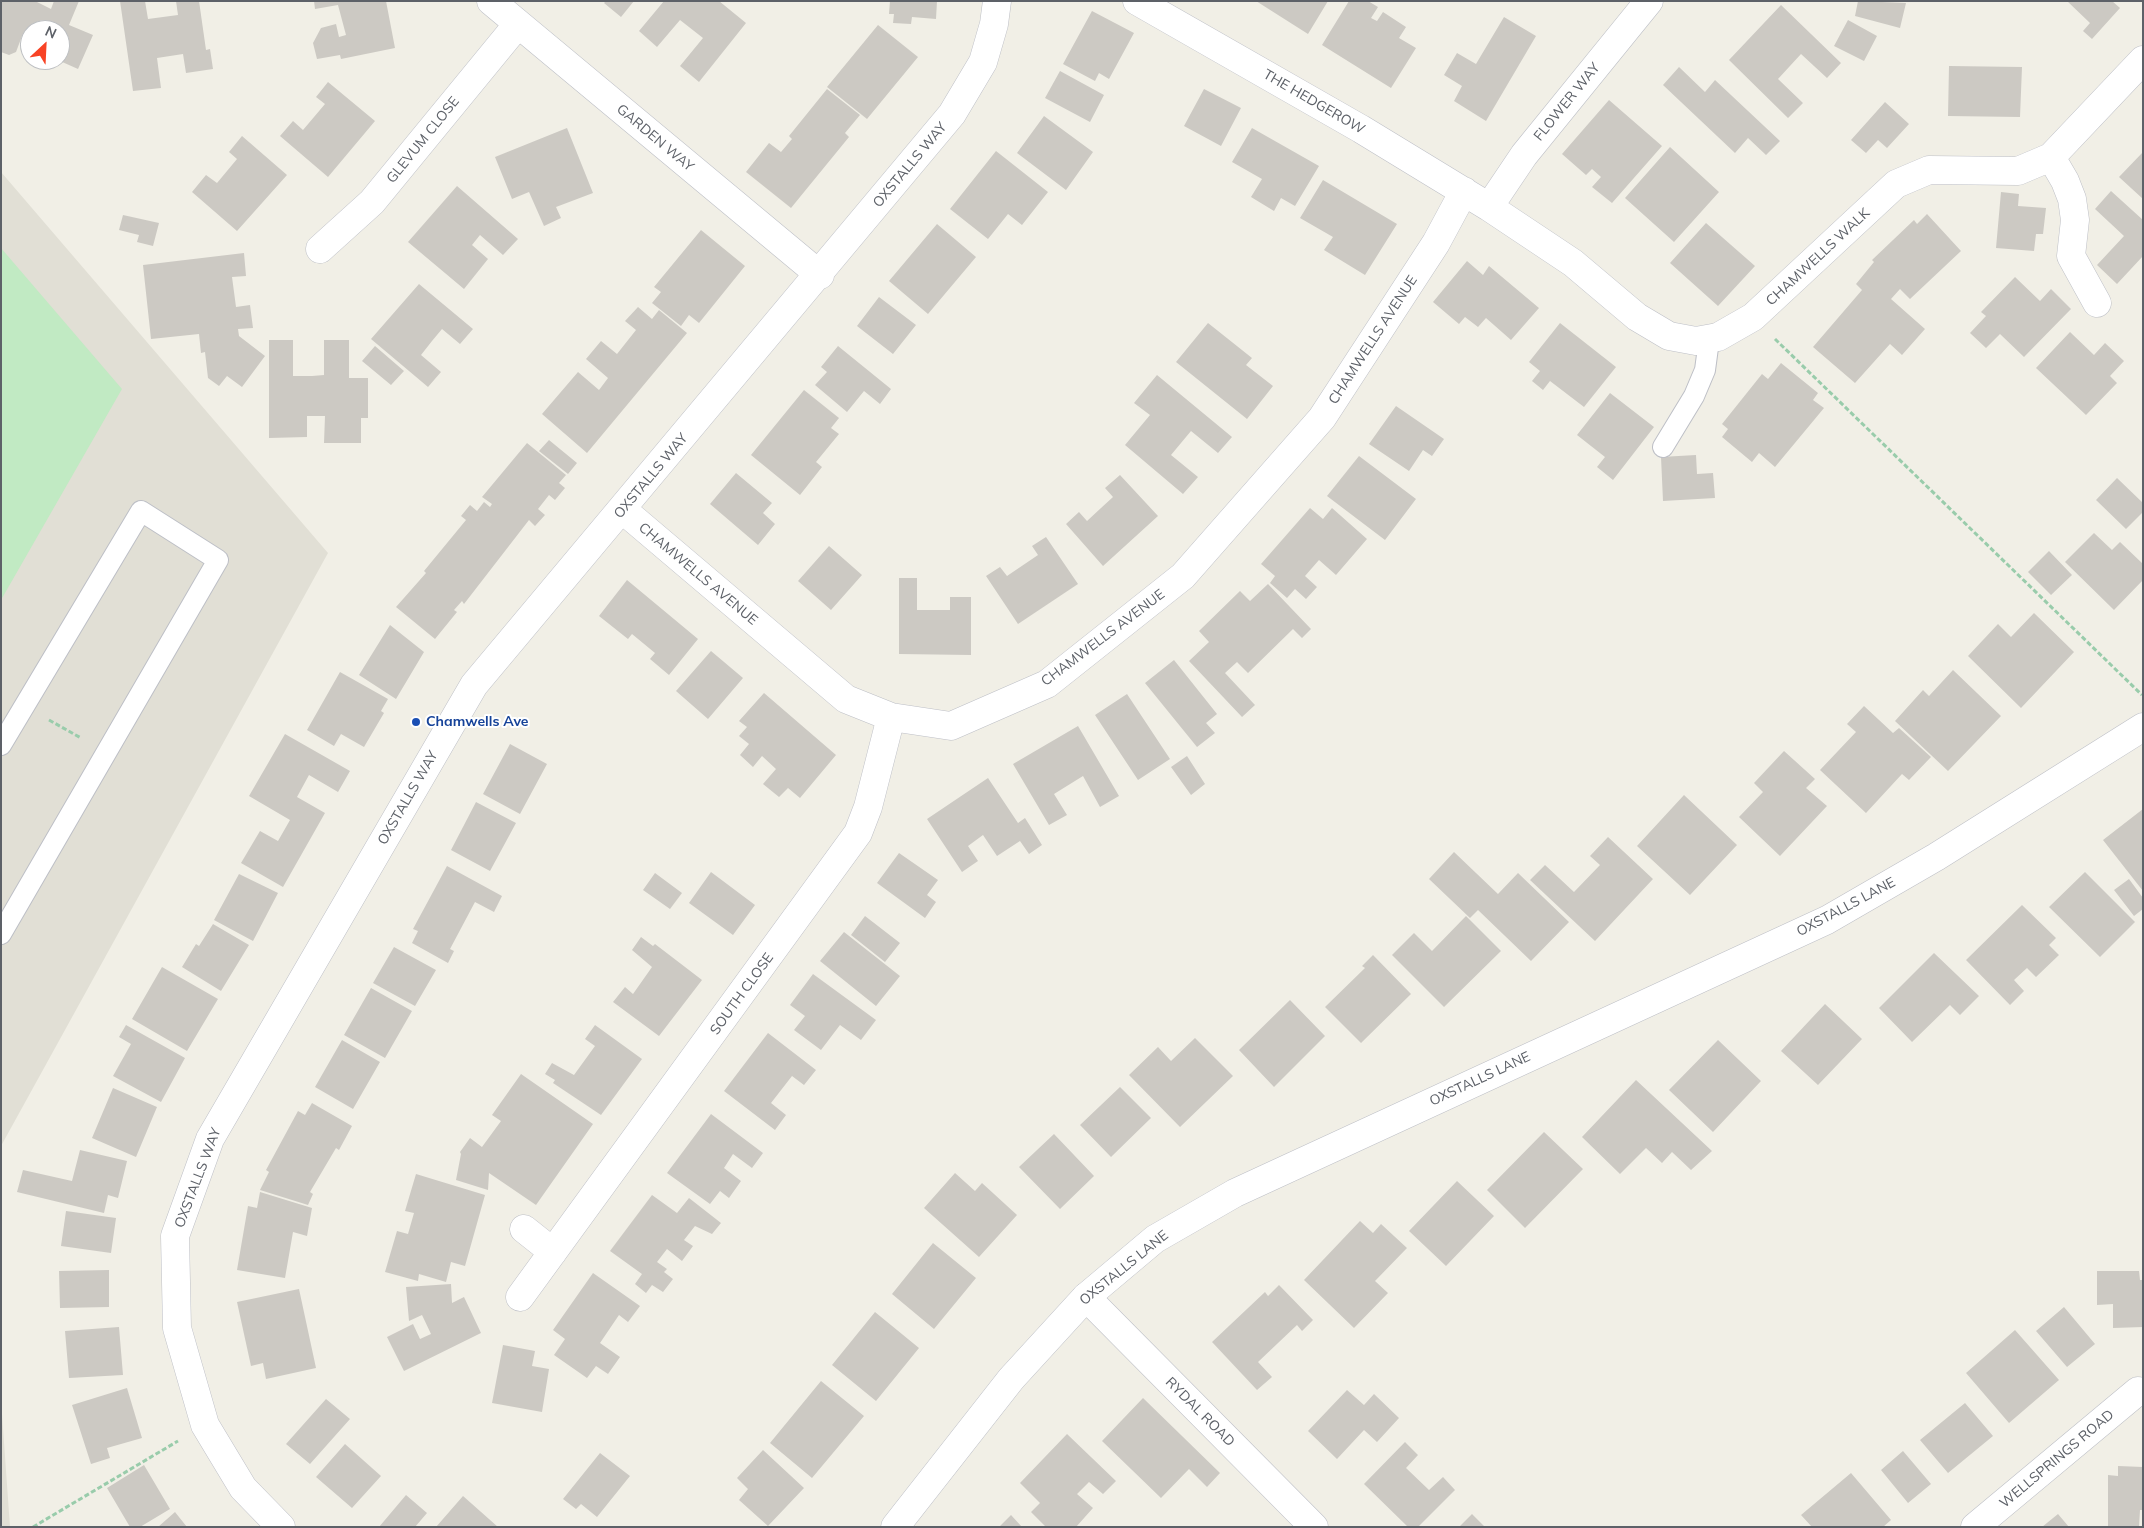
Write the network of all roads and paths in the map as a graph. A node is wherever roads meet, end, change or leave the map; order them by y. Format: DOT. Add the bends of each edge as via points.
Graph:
graph roads {
  1 [pos="491,1"];
  2 [pos="997,1"];
  3 [pos="1137,1"];
  4 [pos="1649,1"];
  5 [pos="518,24"];
  6 [pos="2143,60"];
  7 [pos="2051,157"];
  8 [pos="1464,191"];
  9 [pos="1489,207"];
  10 [pos="320,249"];
  11 [pos="820,275"];
  12 [pos="2097,309"];
  13 [pos="1753,317"];
  14 [pos="1709,340"];
  15 [pos="1663,446"];
  16 [pos="622,510"];
  17 [pos="2141,694"];
  18 [pos="25,706"];
  19 [pos="891,717"];
  20 [pos="2143,727"];
  21 [pos="1,746"];
  22 [pos="107,753"];
  23 [pos="1,934"];
  24 [pos="524,1229"];
  25 [pos="553,1252"];
  26 [pos="520,1297"];
  27 [pos="1086,1297"];
  28 [pos="2140,1391"];
  29 [pos="205,1425"];
  30 [pos="32,1527"];
  31 [pos="282,1527"];
  32 [pos="895,1527"];
  33 [pos="1314,1527"];
  34 [pos="1976,1527"];
  1 -- 5 [label="street, GARDEN WAY"];
  2 -- 11 [label="street, OXSTALLS WAY" via="983,62 952,114"];
  3 -- 8 [label="street, THE HEDGEROW"];
  4 -- 9 [label="street, FLOWER WAY" via="1524,155"];
  5 -- 10 [label="street, GLEVUM CLOSE" via="372,202"];
  5 -- 11 [label="street, GARDEN WAY"];
  6 -- 7 [label="street, CHAMWELLS WALK"];
  7 -- 12 [label="street" via="2072,199 2075,220 2070,256"];
  7 -- 13 [label="street, CHAMWELLS WALK" via="2018,171 1929,170 1896,184"];
  8 -- 9 [label="street, THE HEDGEROW"];
  8 -- 19 [label="street, CHAMWELLS AVENUE" via="1436,244 1322,418 1183,576 1047,684 951,726"];
  9 -- 14 [label="street" via="1573,263 1637,317 1669,336"];
  11 -- 16 [label="street, OXSTALLS WAY"];
  13 -- 14 [label="street, CHAMWELLS WALK"];
  13 -- 17 [label="path"];
  14 -- 15 [label="lane" via="1705,370 1694,396"];
  16 -- 19 [label="street, CHAMWELLS AVENUE" via="846,699"];
  16 -- 29 [label="street, OXSTALLS WAY" via="474,685 210,1139 175,1236 177,1328"];
  18 -- 21 [label="lane"];
  18 -- 22 [label="path"];
  18 -- 22 [label="lane" via="141,511 218,560"];
  19 -- 25 [label="street, SOUTH CLOSE" via="868,807 858,833"];
  20 -- 27 [label="street, OXSTALLS LANE" via="1936,858 1827,920 1235,1192 1155,1239"];
  22 -- 23 [label="lane"];
  24 -- 25 [label="street"];
  25 -- 26 [label="street, SOUTH CLOSE"];
  27 -- 32 [label="street, OXSTALLS LANE" via="1011,1378"];
  27 -- 33 [label="street, RYDAL ROAD"];
  28 -- 34 [label="street, WELLSPRINGS ROAD"];
  29 -- 30 [label="path"];
  29 -- 31 [label="street, OXSTALLS WAY" via="242,1488"];
}
